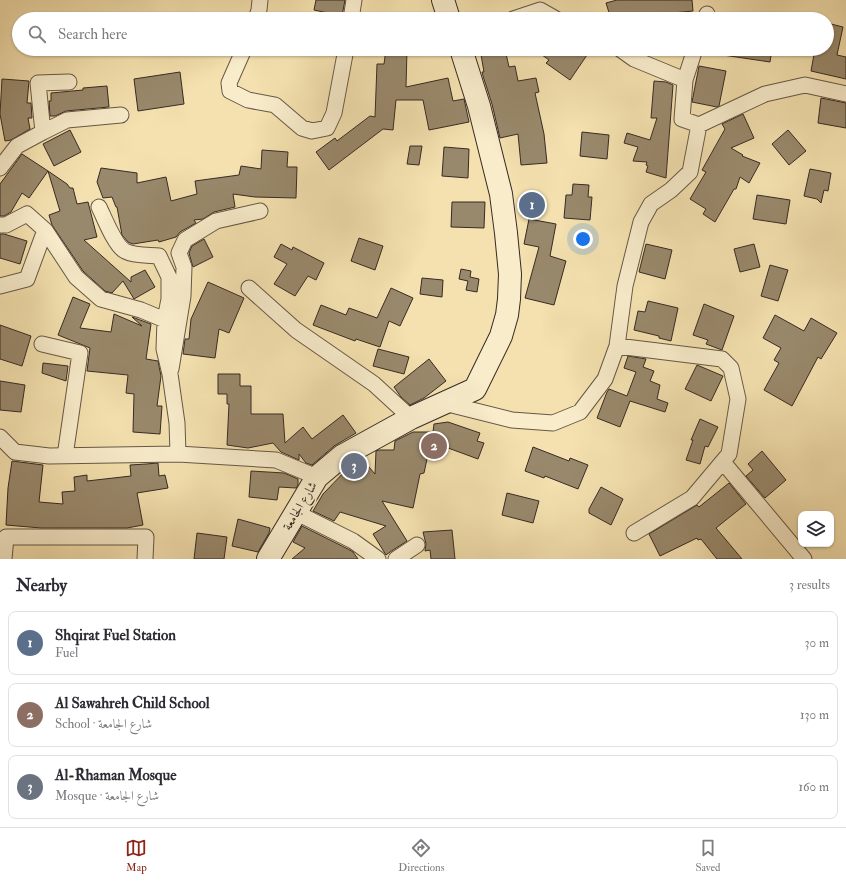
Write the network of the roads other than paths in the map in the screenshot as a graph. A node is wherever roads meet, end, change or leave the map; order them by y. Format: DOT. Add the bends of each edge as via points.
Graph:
graph roads {
  1 [pos="260,0"];
  2 [pos="354,0"];
  3 [pos="443,0"];
  4 [pos="258,12"];
  5 [pos="352,12"];
  6 [pos="447,12"];
  7 [pos="534,12"];
  8 [pos="544,12"];
  9 [pos="241,56"];
  10 [pos="345,56"];
  11 [pos="463,56"];
  12 [pos="630,56"];
  13 [pos="693,56"];
  14 [pos="685,80"];
  15 [pos="69,82"];
  16 [pos="846,94"];
  17 [pos="121,115"];
  18 [pos="699,125"];
  19 [pos="43,132"];
  20 [pos="0,168"];
  21 [pos="99,207"];
  22 [pos="260,211"];
  23 [pos="0,224"];
  24 [pos="45,230"];
  25 [pos="0,286"];
  26 [pos="249,288"];
  27 [pos="165,320"];
  28 [pos="42,344"];
  29 [pos="617,346"];
  30 [pos="170,374"];
  31 [pos="444,403"];
  32 [pos="411,418"];
  33 [pos="0,437"];
  34 [pos="178,454"];
  35 [pos="65,456"];
  36 [pos="723,462"];
  37 [pos="317,477"];
  38 [pos="296,512"];
  39 [pos="634,533"];
  40 [pos="417,545"];
  41 [pos="4,559"];
  42 [pos="145,559"];
  43 [pos="268,559"];
  44 [pos="378,559"];
  45 [pos="396,559"];
  46 [pos="804,559"];
  1 -- 4 [label="street"];
  2 -- 5 [label="street"];
  3 -- 6 [label="main road"];
  7 -- 8 [label="street"];
  9 -- 10 [label="street" via="229,83 230,91 248,100 275,105 302,128 312,132 327,128 334,112"];
  11 -- 31 [label="main road, شارع الجامعة" via="479,106 501,194 510,274 509,299 501,336 475,390"];
  12 -- 14 [label="street"];
  13 -- 14 [label="street"];
  14 -- 18 [label="street" via="682,119"];
  15 -- 19 [label="street" via="38,83"];
  16 -- 18 [label="street" via="805,85 765,94"];
  17 -- 19 [label="street" via="67,120"];
  18 -- 29 [label="street" via="690,172 651,204 641,222 625,286"];
  19 -- 20 [label="street" via="17,146"];
  21 -- 27 [label="street" via="115,240 124,251 160,256 169,277 169,300"];
  22 -- 30 [label="street" via="216,222 185,240 179,253 184,267 183,296"];
  23 -- 24 [label="street" via="6,225 27,214"];
  24 -- 25 [label="street" via="27,278"];
  24 -- 27 [label="street" via="76,277 101,299"];
  26 -- 32 [label="street" via="296,330 374,384"];
  27 -- 30 [label="street" via="164,349"];
  28 -- 35 [label="street" via="80,353"];
  29 -- 31 [label="street" via="605,379 580,412 553,423 512,420"];
  29 -- 36 [label="street" via="722,359 731,368 738,399 730,454"];
  30 -- 34 [label="street" via="177,423"];
  31 -- 32 [label="main road, شارع الجامعة"];
  32 -- 37 [label="main road, شارع الجامعة" via="342,456"];
  33 -- 35 [label="street" via="15,452"];
  34 -- 35 [label="street"];
  34 -- 37 [label="street" via="276,460"];
  36 -- 39 [label="street" via="692,498"];
  36 -- 46 [label="street"];
  37 -- 38 [label="main road, شارع الجامعة"];
  38 -- 43 [label="main road, شارع الجامعة"];
  38 -- 44 [label="street" via="353,541"];
  40 -- 45 [label="street"];
  41 -- 42 [label="street" via="6,537 146,537"];
}
